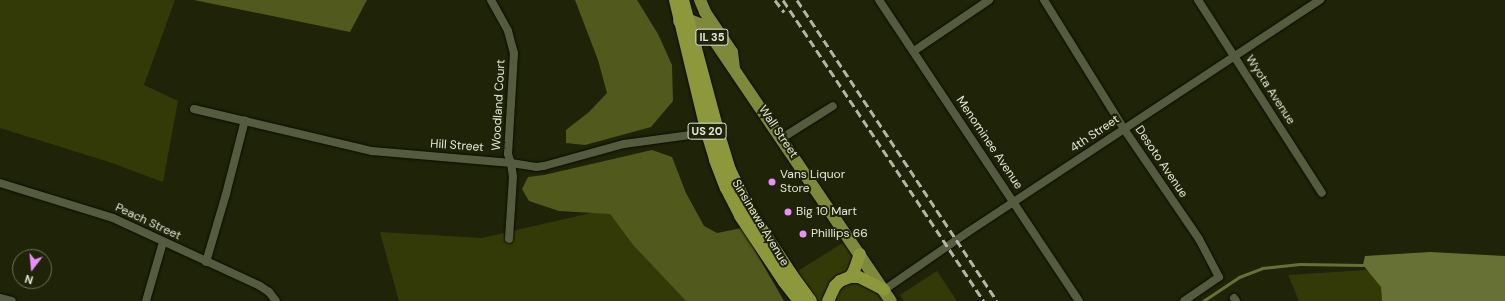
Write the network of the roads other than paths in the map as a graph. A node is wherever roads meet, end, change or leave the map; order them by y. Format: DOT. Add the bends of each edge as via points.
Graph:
graph roads {
  1 [pos="491,0"];
  2 [pos="675,0"];
  3 [pos="684,0"];
  4 [pos="700,0"];
  5 [pos="879,0"];
  6 [pos="989,0"];
  7 [pos="1044,0"];
  8 [pos="1198,0"];
  9 [pos="1320,0"];
  10 [pos="683,20"];
  11 [pos="914,51"];
  12 [pos="1234,56"];
  13 [pos="734,69"];
  14 [pos="833,106"];
  15 [pos="194,109"];
  16 [pos="245,120"];
  17 [pos="1124,129"];
  18 [pos="712,132"];
  19 [pos="782,138"];
  20 [pos="512,163"];
  21 [pos="0,183"];
  22 [pos="1322,193"];
  23 [pos="1014,203"];
  24 [pos="509,239"];
  25 [pos="163,242"];
  26 [pos="763,252"];
  27 [pos="860,254"];
  28 [pos="206,262"];
  29 [pos="850,277"];
  30 [pos="884,290"];
  31 [pos="0,298"];
  32 [pos="12,301"];
  33 [pos="146,301"];
  34 [pos="276,301"];
  35 [pos="792,301"];
  36 [pos="799,301"];
  37 [pos="811,301"];
  38 [pos="828,301"];
  39 [pos="892,301"];
  40 [pos="1079,301"];
  41 [pos="1184,301"];
  1 -- 20 [label="street, Woodland Court" via="508,31 514,53 508,154"];
  2 -- 10 [label="highway, Sinsinawa Avenue / US 20"];
  3 -- 10 [label="highway, Sinsinawa Avenue / US 20"];
  4 -- 13 [label="main road" via="705,12 732,52"];
  5 -- 11 [label="street, Menominee Avenue"];
  6 -- 11 [label="street"];
  7 -- 17 [label="street, Desoto Avenue"];
  8 -- 12 [label="street, Wyota Avenue"];
  9 -- 12 [label="street, 4th Street"];
  10 -- 13 [label="main road, Wall Street / IL 35" via="700,24"];
  10 -- 18 [label="highway, Sinsinawa Avenue / US 20"];
  11 -- 23 [label="street, Menominee Avenue"];
  12 -- 17 [label="street, 4th Street"];
  12 -- 22 [label="street, Wyota Avenue"];
  13 -- 19 [label="main road, Wall Street / IL 35"];
  14 -- 19 [label="street"];
  15 -- 16 [label="street, Hill Street"];
  16 -- 20 [label="street, Hill Street" via="372,151"];
  16 -- 28 [label="street"];
  17 -- 23 [label="street, 4th Street"];
  17 -- 41 [label="street, Desoto Avenue" via="1200,239 1219,277"];
  18 -- 20 [label="street, Hill Street" via="624,144 544,166"];
  18 -- 26 [label="highway, Sinsinawa Avenue / US 20" via="715,160 726,188"];
  18 -- 37 [label="highway, Sinsinawa Avenue / US 20" via="740,193 789,272"];
  19 -- 27 [label="main road, Wall Street / IL 35"];
  20 -- 24 [label="street, Woodland Court"];
  21 -- 25 [label="street, Peach Street" via="97,212"];
  23 -- 30 [label="street, 4th Street"];
  23 -- 40 [label="street, Menominee Avenue"];
  25 -- 28 [label="street, Peach Street"];
  25 -- 33 [label="street"];
  26 -- 35 [label="highway"];
  26 -- 36 [label="highway, Sinsinawa Avenue / US 20"];
  27 -- 29 [label="highway"];
  27 -- 30 [label="main road, Wall Street / IL 35"];
  28 -- 34 [label="street, Peach Street" via="260,286"];
  29 -- 30 [label="highway" via="859,277"];
  29 -- 38 [label="highway" via="835,286"];
  30 -- 39 [label="main road, Wall Street / IL 35"];
  31 -- 32 [label="street"];
}
